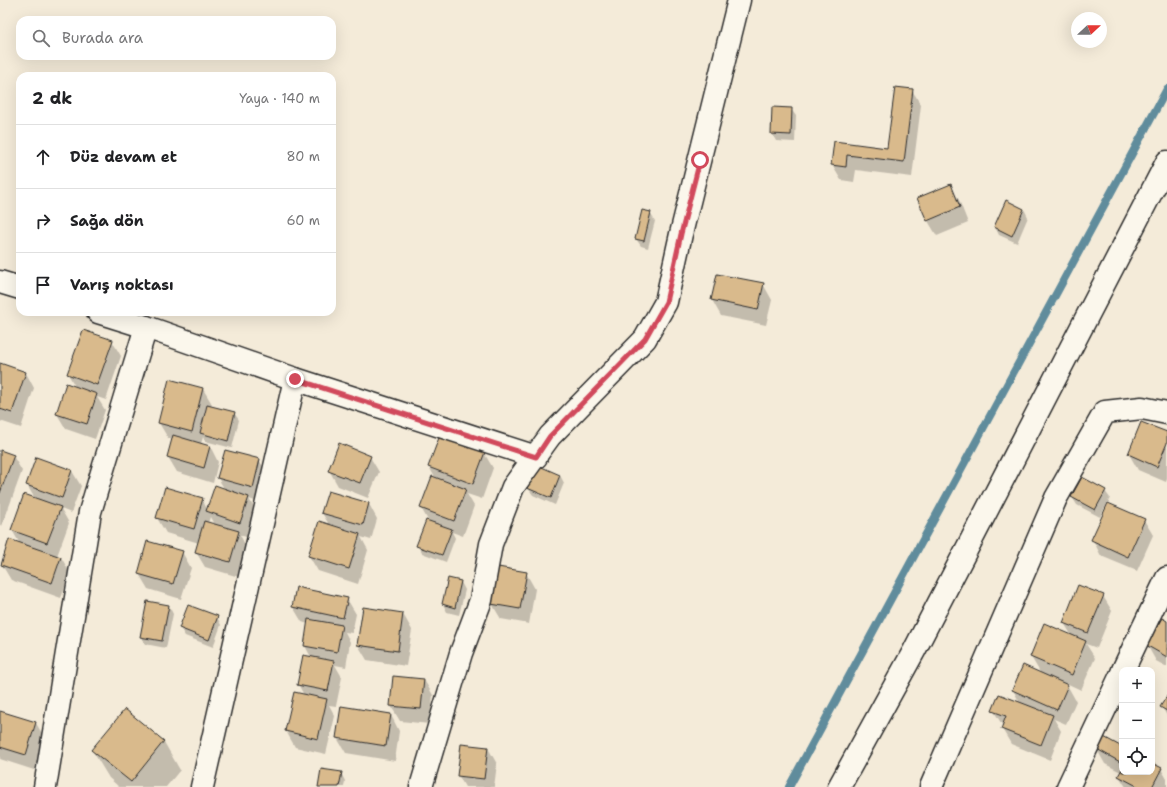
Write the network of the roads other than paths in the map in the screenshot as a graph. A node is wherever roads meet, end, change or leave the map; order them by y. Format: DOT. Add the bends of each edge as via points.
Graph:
graph roads {
  1 [pos="739,0"];
  2 [pos="1167,162"];
  3 [pos="0,282"];
  4 [pos="16,287"];
  5 [pos="111,316"];
  6 [pos="146,327"];
  7 [pos="295,379"];
  8 [pos="1167,413"];
  9 [pos="536,457"];
  10 [pos="1167,578"];
  11 [pos="1124,667"];
  12 [pos="1119,679"];
  13 [pos="45,787"];
  14 [pos="202,787"];
  15 [pos="420,787"];
  16 [pos="839,787"];
  17 [pos="931,787"];
  18 [pos="1068,787"];
  1 -- 9 [label="street" via="666,302 645,339 550,436"];
  2 -- 16 [label="street" via="914,650"];
  3 -- 4 [label="street"];
  5 -- 6 [label="street"];
  6 -- 7 [label="street"];
  6 -- 13 [label="street" via="90,512"];
  7 -- 9 [label="street"];
  7 -- 14 [label="street"];
  8 -- 17 [label="street" via="1142,408 1105,412 1056,498"];
  9 -- 15 [label="street" via="514,487 491,544 480,600"];
  10 -- 11 [label="street"];
  12 -- 18 [label="street"];
}
